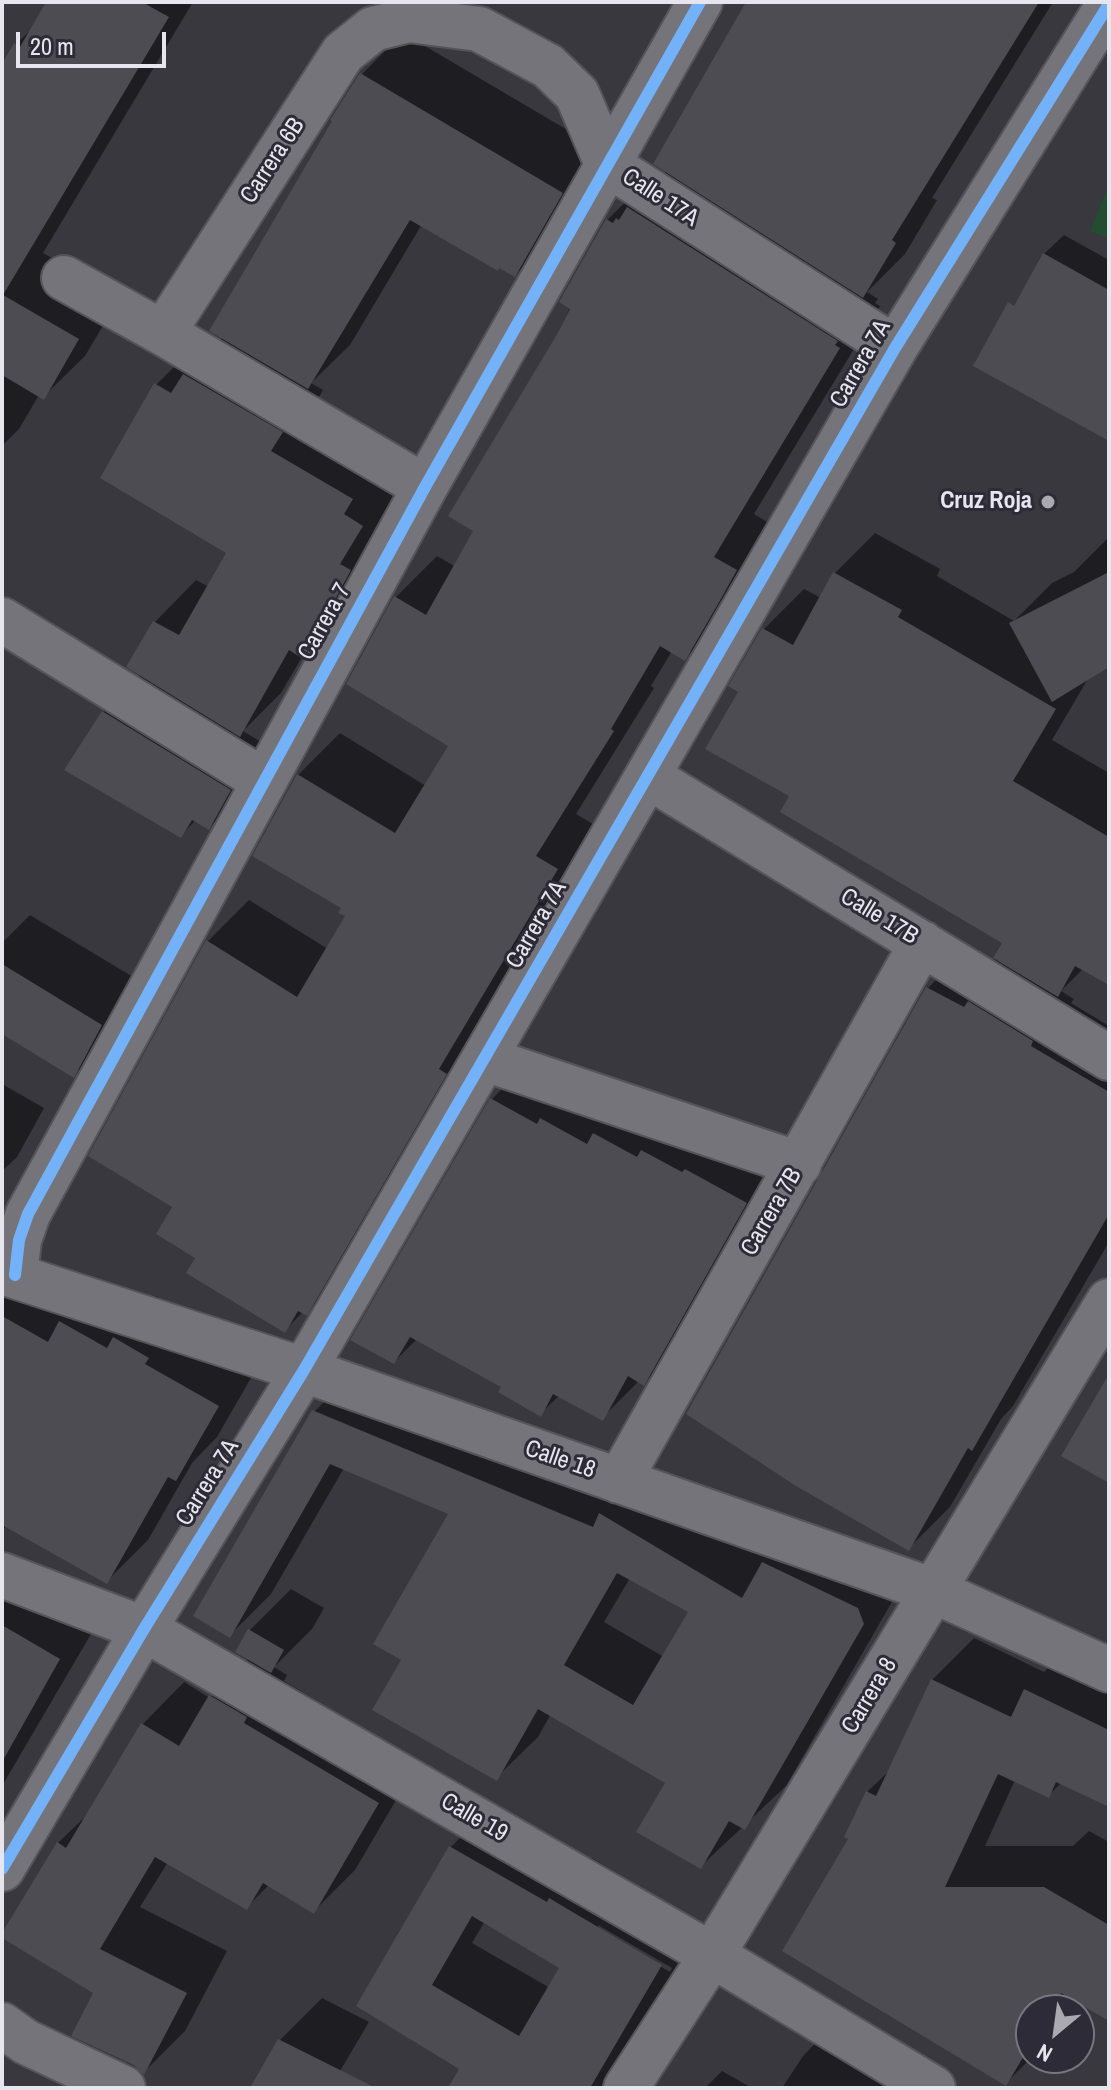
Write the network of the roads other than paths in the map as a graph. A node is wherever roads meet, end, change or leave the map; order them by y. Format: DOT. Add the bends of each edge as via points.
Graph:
graph roads {
  1 [pos="700,2"];
  2 [pos="1109,4"];
  3 [pos="409,20"];
  4 [pos="607,164"];
  5 [pos="64,278"];
  6 [pos="163,333"];
  7 [pos="895,348"];
  8 [pos="425,487"];
  9 [pos="2,620"];
  10 [pos="649,777"];
  11 [pos="264,781"];
  12 [pos="922,943"];
  13 [pos="1109,1058"];
  14 [pos="485,1059"];
  15 [pos="799,1164"];
  16 [pos="9,1273"];
  17 [pos="1109,1301"];
  18 [pos="304,1370"];
  19 [pos="619,1481"];
  20 [pos="2,1575"];
  21 [pos="934,1591"];
  22 [pos="144,1629"];
  23 [pos="1109,1670"];
  24 [pos="2,1869"];
  25 [pos="712,1955"];
  26 [pos="2,2025"];
  27 [pos="123,2088"];
  28 [pos="626,2088"];
  29 [pos="933,2088"];
  1 -- 4 [label="street, Carrera 7"];
  2 -- 7 [label="street, Carrera 7A"];
  3 -- 4 [label="street, Calle 17A" via="479,29 548,66 577,94"];
  3 -- 6 [label="street, Carrera 6B" via="373,29 343,53"];
  4 -- 7 [label="street, Calle 17A"];
  4 -- 8 [label="street, Carrera 7"];
  5 -- 6 [label="street"];
  6 -- 8 [label="street"];
  7 -- 10 [label="street, Carrera 7A"];
  8 -- 11 [label="street, Carrera 7"];
  9 -- 11 [label="street"];
  10 -- 12 [label="street, Calle 17B"];
  10 -- 14 [label="street, Carrera 7A"];
  11 -- 16 [label="street, Carrera 7" via="28,1214"];
  12 -- 13 [label="street, Calle 17B"];
  12 -- 15 [label="street, Carrera 7B"];
  14 -- 15 [label="street"];
  14 -- 18 [label="street, Carrera 7A"];
  15 -- 19 [label="street, Carrera 7B"];
  16 -- 18 [label="street, Calle 18"];
  17 -- 21 [label="street, Carrera 8"];
  18 -- 19 [label="street, Calle 18"];
  18 -- 22 [label="street, Carrera 7A"];
  19 -- 21 [label="street, Calle 18"];
  20 -- 22 [label="street, Calle 19"];
  21 -- 23 [label="street, Calle 18"];
  21 -- 25 [label="street, Carrera 8"];
  22 -- 24 [label="street, Carrera 7A"];
  22 -- 25 [label="street, Calle 19"];
  25 -- 28 [label="street, Carrera 8"];
  25 -- 29 [label="street, Calle 19"];
  26 -- 27 [label="street"];
}
